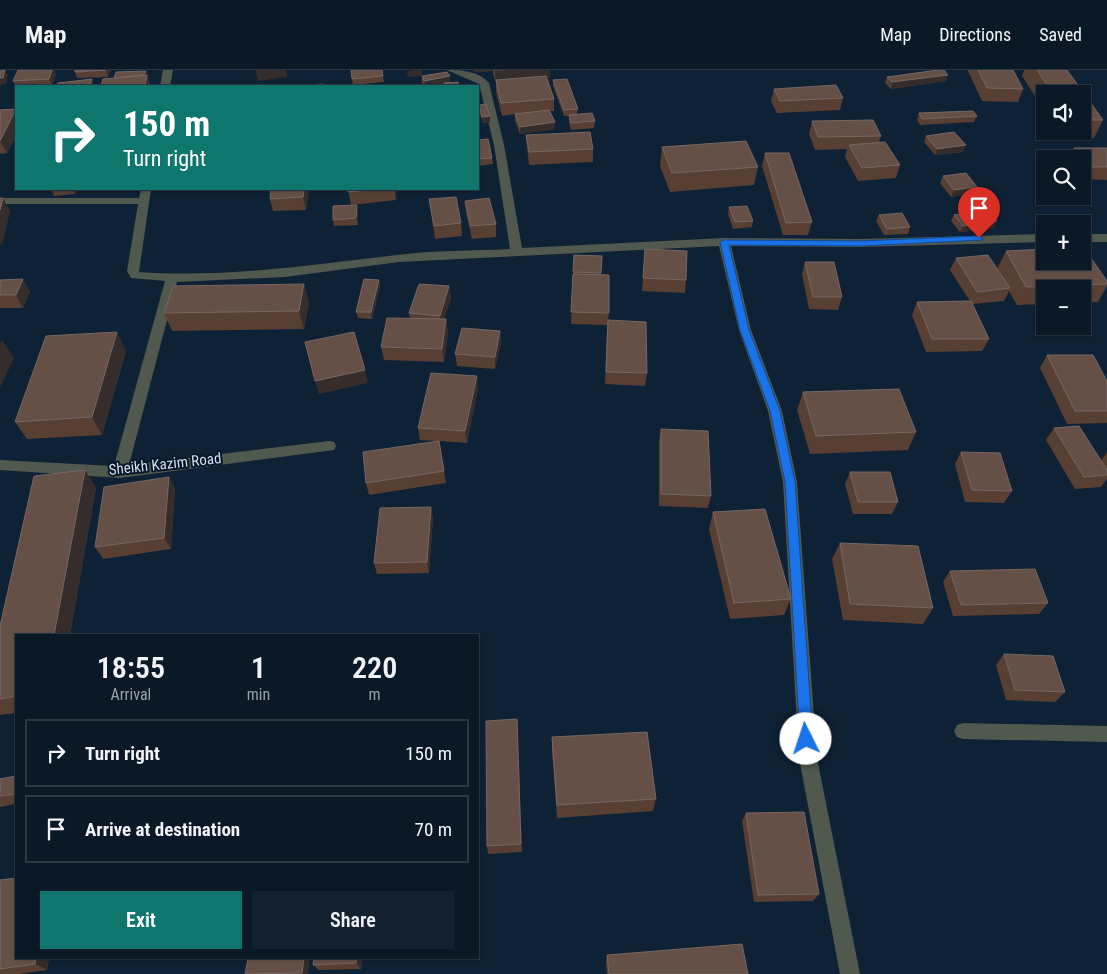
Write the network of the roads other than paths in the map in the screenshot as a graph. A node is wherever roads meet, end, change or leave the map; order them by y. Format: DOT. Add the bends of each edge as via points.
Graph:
graph roads {
  1 [pos="168,70"];
  2 [pos="452,70"];
  3 [pos="165,85"];
  4 [pos="146,190"];
  5 [pos="0,201"];
  6 [pos="144,201"];
  7 [pos="1036,238"];
  8 [pos="1091,238"];
  9 [pos="1107,238"];
  10 [pos="724,242"];
  11 [pos="517,253"];
  12 [pos="172,278"];
  13 [pos="329,446"];
  14 [pos="0,465"];
  15 [pos="120,472"];
  16 [pos="963,731"];
  17 [pos="1107,734"];
  18 [pos="850,974"];
  1 -- 3 [label="street"];
  2 -- 11 [label="street" via="484,82 499,144"];
  4 -- 6 [label="street"];
  5 -- 6 [label="street"];
  6 -- 12 [label="street" via="133,271 135,275"];
  7 -- 10 [label="street" via="860,243"];
  8 -- 9 [label="street"];
  10 -- 11 [label="street"];
  10 -- 18 [label="street" via="745,330 775,411 790,482 808,758"];
  11 -- 12 [label="street" via="399,258 285,274"];
  12 -- 15 [label="street"];
  13 -- 15 [label="street, Sheikh Kazim Road"];
  14 -- 15 [label="street, Sheikh Kazim Road"];
  16 -- 17 [label="street"];
}
